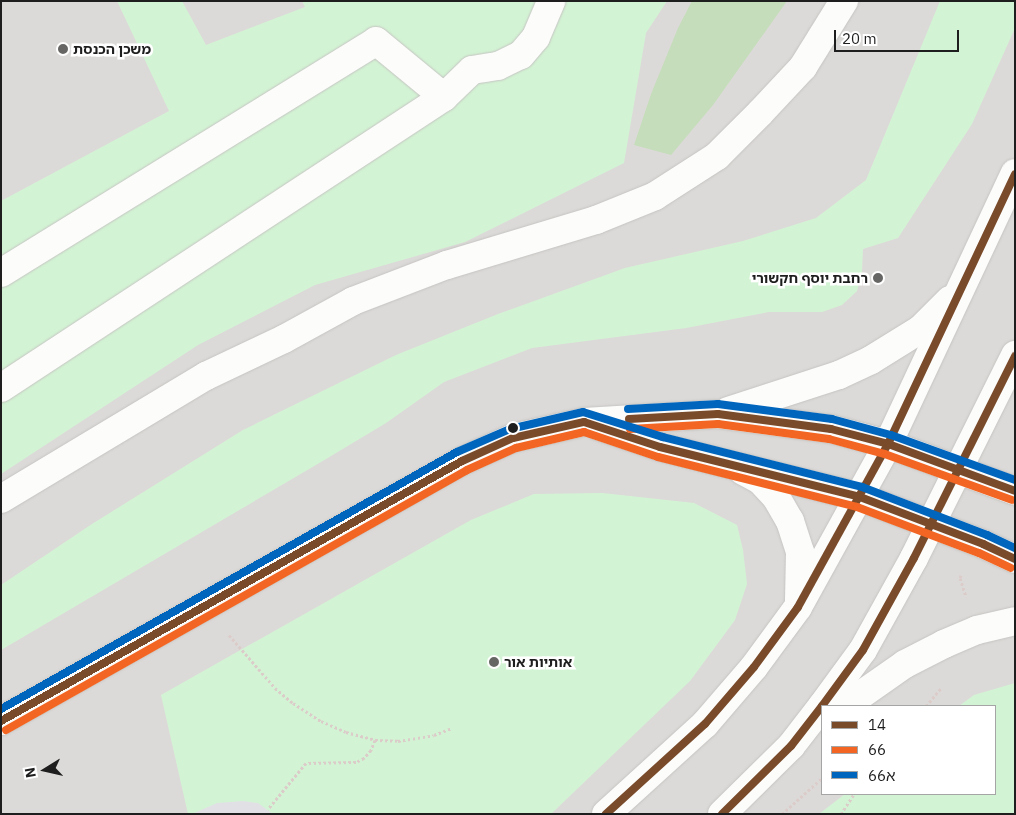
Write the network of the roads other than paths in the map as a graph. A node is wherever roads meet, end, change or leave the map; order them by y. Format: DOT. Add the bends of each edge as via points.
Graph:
graph roads {
  1 [pos="551,1"];
  2 [pos="844,1"];
  3 [pos="444,96"];
  4 [pos="1015,173"];
  5 [pos="1,273"];
  6 [pos="964,286"];
  7 [pos="1015,355"];
  8 [pos="1,388"];
  9 [pos="718,414"];
  10 [pos="584,422"];
  11 [pos="888,444"];
  12 [pos="732,464"];
  13 [pos="959,469"];
  14 [pos="1015,491"];
  15 [pos="860,497"];
  16 [pos="1,499"];
  17 [pos="931,524"];
  18 [pos="1015,559"];
  19 [pos="798,607"];
  20 [pos="1015,621"];
  21 [pos="823,705"];
  22 [pos="846,705"];
  23 [pos="821,707"];
  24 [pos="1,722"];
  25 [pos="821,724"];
  26 [pos="791,746"];
  27 [pos="606,814"];
  28 [pos="722,814"];
  1 -- 3 [label="street" via="536,37 521,55 498,66 472,70"];
  2 -- 16 [label="street" via="803,67 760,113 717,156 655,196 596,220 447,265 353,301 206,376"];
  3 -- 5 [label="street" via="376,41"];
  3 -- 8 [label="street"];
  4 -- 6 [label="street"];
  6 -- 9 [label="street" via="921,329 885,352 839,375"];
  6 -- 11 [label="street"];
  7 -- 13 [label="street"];
  9 -- 10 [label="street"];
  9 -- 11 [label="street" via="831,429"];
  10 -- 12 [label="street" via="660,447"];
  10 -- 24 [label="street" via="513,438 462,461"];
  11 -- 13 [label="street"];
  11 -- 15 [label="street"];
  12 -- 15 [label="street"];
  12 -- 19 [label="street" via="760,480 776,497 790,521 800,552"];
  13 -- 14 [label="street"];
  13 -- 17 [label="street"];
  15 -- 17 [label="street"];
  15 -- 19 [label="street"];
  17 -- 18 [label="street"];
  17 -- 21 [label="street" via="863,650"];
  19 -- 27 [label="street" via="754,667 705,724"];
  20 -- 22 [label="street" via="977,630 944,644 905,664"];
  23 -- 26 [label="street"];
  25 -- 26 [label="street"];
  26 -- 28 [label="street"];
}
